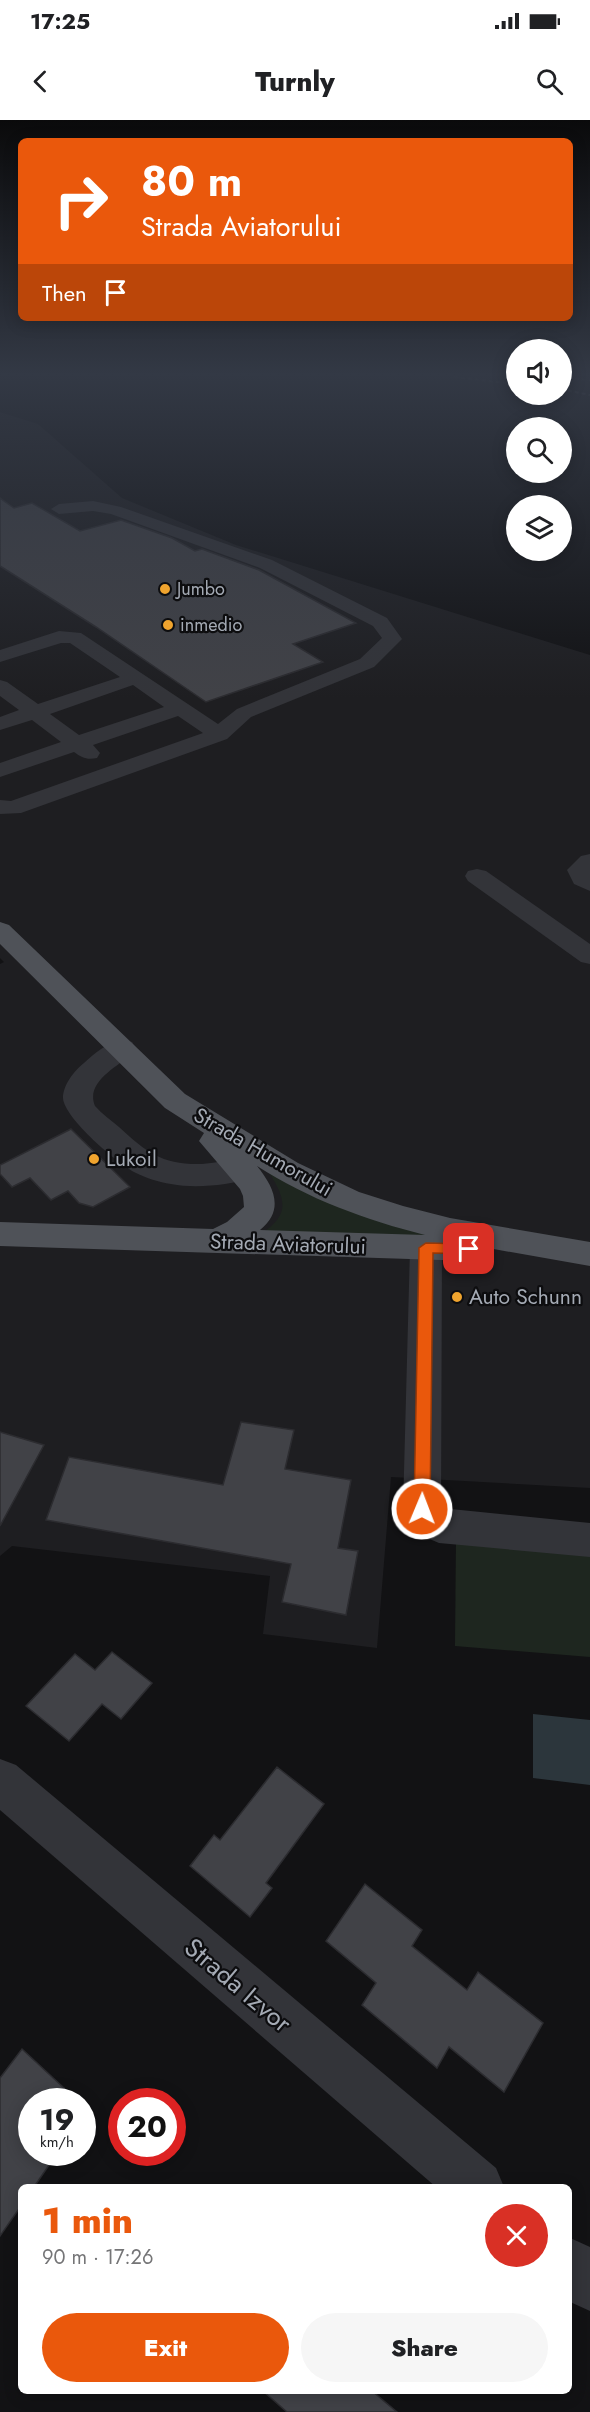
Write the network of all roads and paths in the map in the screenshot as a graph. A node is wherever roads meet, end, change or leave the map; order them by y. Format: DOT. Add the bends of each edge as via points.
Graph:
graph roads {
  1 [pos="59,509"];
  2 [pos="93,650"];
  3 [pos="0,656"];
  4 [pos="72,656"];
  5 [pos="113,663"];
  6 [pos="91,670"];
  7 [pos="21,673"];
  8 [pos="135,678"];
  9 [pos="35,689"];
  10 [pos="3,690"];
  11 [pos="158,693"];
  12 [pos="135,701"];
  13 [pos="180,708"];
  14 [pos="35,712"];
  15 [pos="78,720"];
  16 [pos="0,724"];
  17 [pos="55,727"];
  18 [pos="211,729"];
  19 [pos="33,735"];
  20 [pos="76,744"];
  21 [pos="107,767"];
  22 [pos="0,770"];
  23 [pos="0,796"];
  24 [pos="0,807"];
  25 [pos="590,861"];
  26 [pos="477,876"];
  27 [pos="590,884"];
  28 [pos="0,930"];
  29 [pos="590,956"];
  30 [pos="122,1048"];
  31 [pos="175,1101"];
  32 [pos="242,1170"];
  33 [pos="0,1234"];
  34 [pos="214,1242"];
  35 [pos="426,1248"];
  36 [pos="583,1253"];
  37 [pos="590,1540"];
  38 [pos="0,1780"];
  39 [pos="473,2184"];
  40 [pos="572,2267"];
  41 [pos="590,2283"];
  1 -- 18 [label="street" via="93,506 115,510 266,564 380,622 392,639 367,663"];
  2 -- 3 [label="street" via="68,635"];
  2 -- 4 [label="street"];
  2 -- 5 [label="street"];
  5 -- 6 [label="street"];
  5 -- 8 [label="street"];
  7 -- 10 [label="street"];
  8 -- 11 [label="street"];
  8 -- 14 [label="street"];
  9 -- 10 [label="street"];
  10 -- 14 [label="street"];
  11 -- 12 [label="street"];
  11 -- 13 [label="street"];
  13 -- 18 [label="street"];
  13 -- 20 [label="street"];
  14 -- 16 [label="street"];
  14 -- 17 [label="street"];
  15 -- 17 [label="street"];
  17 -- 19 [label="street"];
  17 -- 20 [label="street"];
  18 -- 21 [label="street"];
  20 -- 21 [label="street"];
  20 -- 22 [label="street"];
  21 -- 23 [label="street"];
  21 -- 24 [label="street" via="14,808"];
  25 -- 27 [label="street" via="579,870"];
  26 -- 29 [label="street"];
  28 -- 30 [label="main road, Strada Humorului"];
  30 -- 31 [label="main road, Strada Humorului"];
  30 -- 32 [label="street" via="84,1080 77,1094 80,1107 94,1122 145,1165 162,1171 187,1175"];
  31 -- 32 [label="main road"];
  31 -- 36 [label="main road, Strada Humorului" via="287,1171 348,1200 450,1230"];
  32 -- 34 [label="main road" via="260,1196 260,1206 248,1226"];
  33 -- 34 [label="main road, Strada Aviatorului"];
  34 -- 35 [label="main road, Strada Aviatorului"];
  35 -- 36 [label="main road, Strada Aviatorului"];
  35 -- 37 [label="street" via="422,1509 427,1520 439,1526"];
  38 -- 39 [label="street, Strada Izvor"];
  40 -- 41 [label="street"];
}
